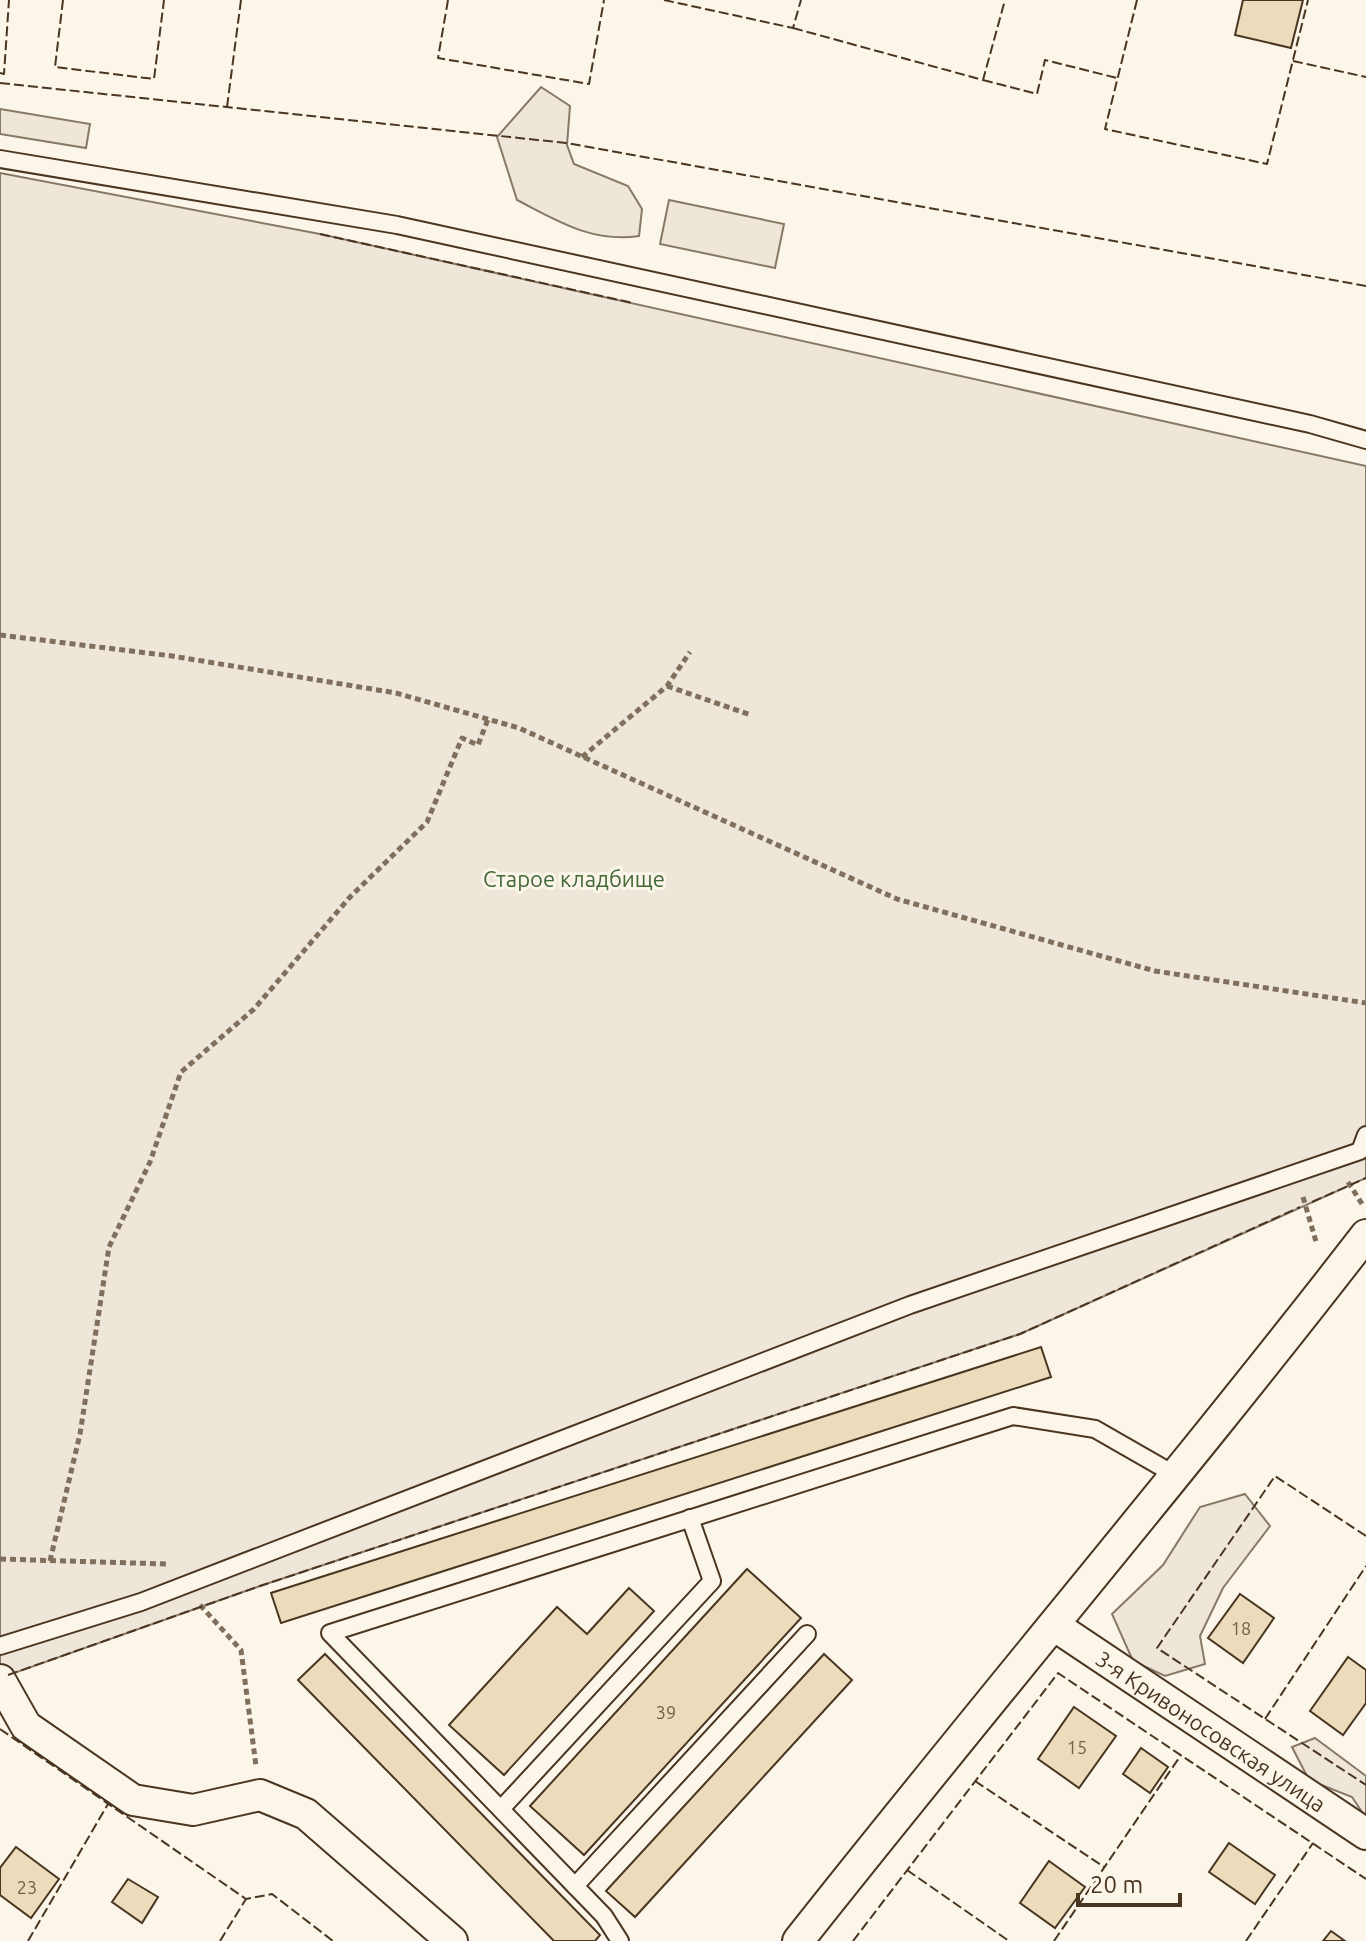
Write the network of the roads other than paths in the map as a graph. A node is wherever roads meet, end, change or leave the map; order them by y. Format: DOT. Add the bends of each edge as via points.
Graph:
graph roads {
  1 [pos="0,159"];
  2 [pos="1366,440"];
  3 [pos="1366,1135"];
  4 [pos="1366,1235"];
  5 [pos="1177,1476"];
  6 [pos="690,1518"];
  7 [pos="1055,1626"];
  8 [pos="807,1634"];
  9 [pos="0,1646"];
  10 [pos="0,1680"];
  11 [pos="501,1809"];
  12 [pos="1366,1834"];
  13 [pos="575,1886"];
  14 [pos="452,1941"];
  15 [pos="620,1941"];
  16 [pos="798,1941"];
  1 -- 2 [label="lane" via="397,225"];
  3 -- 9 [label="lane" via="1360,1151 910,1305 141,1602"];
  4 -- 5 [label="street"];
  5 -- 6 [label="lane" via="1095,1429 1013,1416"];
  5 -- 7 [label="street"];
  6 -- 11 [label="lane" via="712,1581"];
  6 -- 11 [label="lane" via="330,1633"];
  7 -- 12 [label="street, 3-я Кривоносовская улица"];
  7 -- 16 [label="street" via="959,1737"];
  8 -- 13 [label="lane"];
  10 -- 14 [label="street" via="26,1726 133,1800 193,1810 260,1795 306,1814"];
  11 -- 13 [label="lane"];
  13 -- 15 [label="lane"];
}
